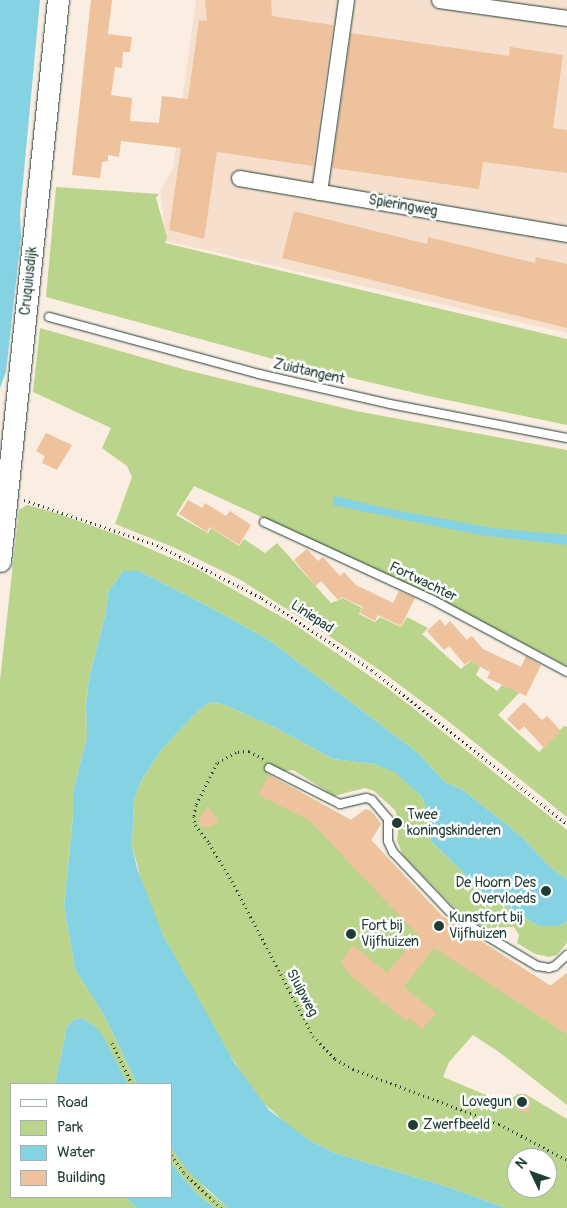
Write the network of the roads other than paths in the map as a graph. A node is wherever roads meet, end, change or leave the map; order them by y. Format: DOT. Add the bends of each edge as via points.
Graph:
graph roads {
  1 [pos="58,0"];
  2 [pos="346,0"];
  3 [pos="439,0"];
  4 [pos="567,18"];
  5 [pos="239,178"];
  6 [pos="319,192"];
  7 [pos="567,234"];
  8 [pos="49,317"];
  9 [pos="567,438"];
  10 [pos="264,522"];
  11 [pos="0,561"];
  12 [pos="567,672"];
  13 [pos="269,768"];
  14 [pos="567,955"];
  1 -- 11 [label="street, Cruquiusdijk"];
  2 -- 6 [label="street"];
  3 -- 4 [label="street"];
  5 -- 6 [label="street, Spieringweg"];
  6 -- 7 [label="street, Spieringweg"];
  8 -- 9 [label="lane, Zuidtangent" via="259,374 390,404"];
  10 -- 12 [label="lane, Fortwachter" via="431,599"];
  13 -- 14 [label="lane" via="340,804 366,798 377,805 388,819 388,841 394,852 449,911 465,923 537,966 555,966"];
}
